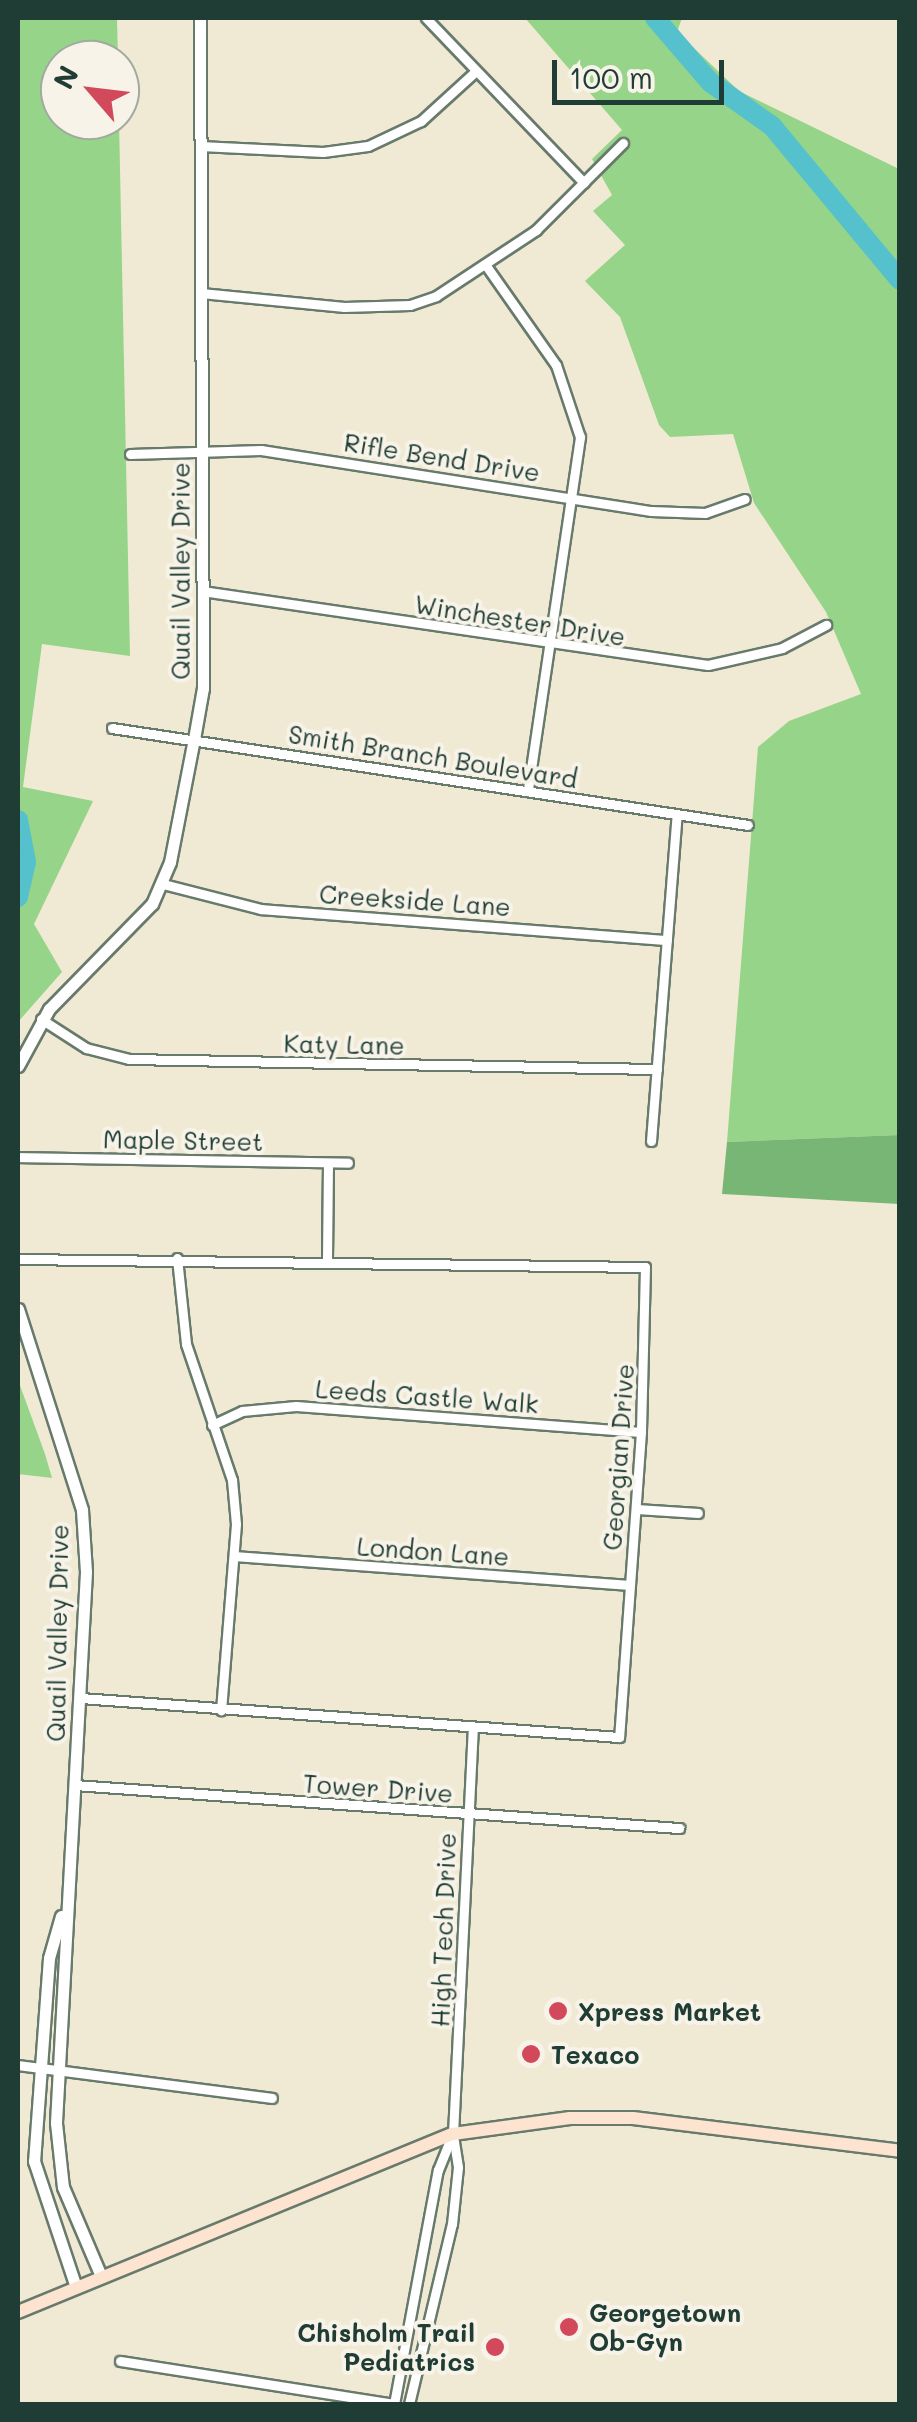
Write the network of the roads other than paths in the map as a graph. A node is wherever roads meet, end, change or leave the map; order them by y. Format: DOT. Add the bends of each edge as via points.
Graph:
graph roads {
  1 [pos="200,18"];
  2 [pos="426,18"];
  3 [pos="476,71"];
  4 [pos="623,144"];
  5 [pos="200,146"];
  6 [pos="584,183"];
  7 [pos="487,267"];
  8 [pos="201,293"];
  9 [pos="203,453"];
  10 [pos="130,454"];
  11 [pos="575,498"];
  12 [pos="745,499"];
  13 [pos="202,592"];
  14 [pos="826,625"];
  15 [pos="550,644"];
  16 [pos="112,728"];
  17 [pos="194,740"];
  18 [pos="528,791"];
  19 [pos="677,814"];
  20 [pos="748,825"];
  21 [pos="163,884"];
  22 [pos="667,940"];
  23 [pos="42,1019"];
  24 [pos="18,1066"];
  25 [pos="657,1069"];
  26 [pos="651,1141"];
  27 [pos="18,1157"];
  28 [pos="328,1163"];
  29 [pos="348,1163"];
  30 [pos="177,1258"];
  31 [pos="18,1259"];
  32 [pos="326,1259"];
  33 [pos="18,1308"];
  34 [pos="212,1424"];
  35 [pos="642,1432"];
  36 [pos="637,1509"];
  37 [pos="698,1512"];
  38 [pos="234,1556"];
  39 [pos="629,1585"];
  40 [pos="80,1698"];
  41 [pos="221,1710"];
  42 [pos="474,1728"];
  43 [pos="74,1785"];
  44 [pos="468,1815"];
  45 [pos="679,1828"];
  46 [pos="64,1907"];
  47 [pos="18,2065"];
  48 [pos="38,2068"];
  49 [pos="56,2070"];
  50 [pos="272,2098"];
  51 [pos="453,2134"];
  52 [pos="900,2151"];
  53 [pos="101,2276"];
  54 [pos="76,2287"];
  55 [pos="18,2312"];
  56 [pos="120,2361"];
  57 [pos="395,2404"];
  58 [pos="409,2404"];
  1 -- 5 [label="street, Quail Valley Drive"];
  2 -- 3 [label="street"];
  3 -- 5 [label="street" via="420,121 368,146 323,152"];
  3 -- 6 [label="street"];
  4 -- 6 [label="street"];
  5 -- 8 [label="street, Quail Valley Drive"];
  6 -- 7 [label="street"];
  7 -- 8 [label="street" via="410,305 344,308"];
  7 -- 11 [label="street" via="566,386 580,438"];
  8 -- 9 [label="street, Quail Valley Drive"];
  9 -- 10 [label="street, Rifle Bend Drive"];
  9 -- 11 [label="street, Rifle Bend Drive" via="262,450"];
  9 -- 13 [label="street, Quail Valley Drive"];
  11 -- 12 [label="street, Rifle Bend Drive" via="680,513"];
  11 -- 15 [label="street"];
  13 -- 15 [label="street, Winchester Drive"];
  13 -- 17 [label="street, Quail Valley Drive" via="203,688"];
  14 -- 15 [label="street, Winchester Drive" via="782,648 708,665"];
  15 -- 18 [label="street"];
  16 -- 17 [label="street, Smith Branch Boulevard"];
  17 -- 18 [label="street, Smith Branch Boulevard"];
  17 -- 21 [label="street, Quail Valley Drive"];
  18 -- 19 [label="street, Smith Branch Boulevard"];
  19 -- 20 [label="street, Smith Branch Boulevard"];
  19 -- 22 [label="street"];
  21 -- 22 [label="street, Creekside Lane" via="260,909"];
  21 -- 23 [label="street, Quail Valley Drive" via="122,940"];
  22 -- 25 [label="street"];
  23 -- 24 [label="street, Quail Valley Drive"];
  23 -- 25 [label="street, Katy Lane" via="86,1048 129,1060"];
  25 -- 26 [label="street"];
  27 -- 28 [label="street, Maple Street"];
  28 -- 29 [label="street, Maple Street"];
  28 -- 32 [label="street"];
  30 -- 31 [label="street, Georgian Drive"];
  30 -- 32 [label="street, Georgian Drive"];
  30 -- 34 [label="street" via="179,1314"];
  32 -- 35 [label="street, Georgian Drive" via="644,1267"];
  33 -- 40 [label="street, Quail Valley Drive" via="82,1510"];
  34 -- 35 [label="street, Leeds Castle Walk" via="242,1411 296,1406"];
  34 -- 38 [label="street" via="232,1480"];
  35 -- 36 [label="street, Georgian Drive"];
  36 -- 37 [label="street"];
  36 -- 39 [label="street, Georgian Drive"];
  38 -- 39 [label="street, London Lane"];
  38 -- 41 [label="street"];
  39 -- 42 [label="street, Georgian Drive" via="619,1737"];
  40 -- 41 [label="street, Georgian Drive"];
  40 -- 43 [label="street, Quail Valley Drive"];
  41 -- 42 [label="street, Georgian Drive"];
  42 -- 44 [label="street, High Tech Drive"];
  43 -- 44 [label="street, Tower Drive"];
  43 -- 46 [label="street, Quail Valley Drive"];
  44 -- 45 [label="street, Tower Drive"];
  44 -- 51 [label="street, High Tech Drive"];
  46 -- 48 [label="street, Quail Valley Drive" via="49,1958"];
  46 -- 49 [label="street, Quail Valley Drive"];
  47 -- 48 [label="street"];
  48 -- 49 [label="street"];
  48 -- 54 [label="street, Quail Valley Drive" via="36,2175"];
  49 -- 50 [label="street"];
  49 -- 53 [label="street, Quail Valley Drive" via="63,2186"];
  51 -- 52 [label="main road" via="570,2118 633,2118"];
  51 -- 53 [label="main road"];
  51 -- 57 [label="street, High Tech Drive" via="438,2170"];
  51 -- 58 [label="street, High Tech Drive" via="458,2166 452,2224"];
  53 -- 54 [label="main road"];
  54 -- 55 [label="main road"];
  56 -- 57 [label="street"];
}
